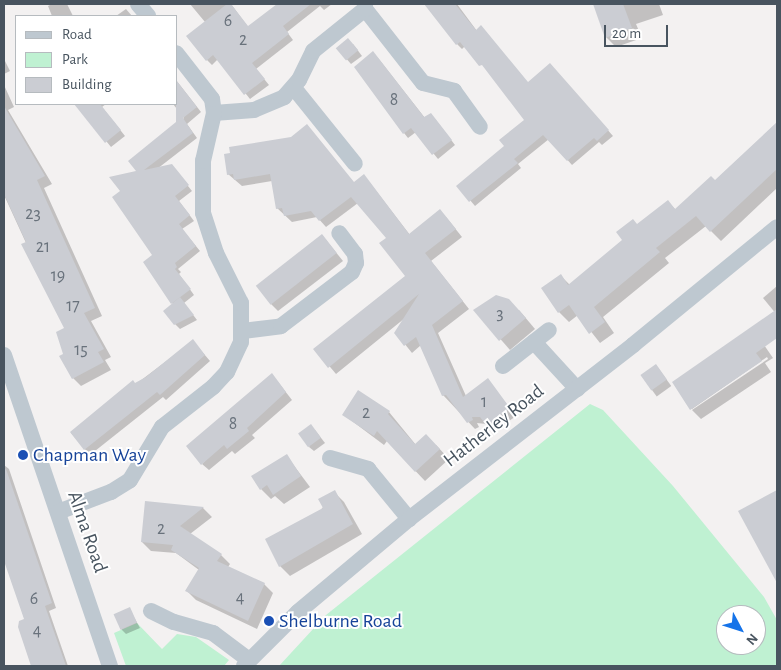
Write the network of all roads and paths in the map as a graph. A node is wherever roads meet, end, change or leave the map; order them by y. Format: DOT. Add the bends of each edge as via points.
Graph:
graph roads {
  1 [pos="138,4"];
  2 [pos="365,6"];
  3 [pos="147,15"];
  4 [pos="178,55"];
  5 [pos="294,88"];
  6 [pos="214,113"];
  7 [pos="480,127"];
  8 [pos="355,164"];
  9 [pos="777,227"];
  10 [pos="339,234"];
  11 [pos="549,330"];
  12 [pos="243,331"];
  13 [pos="534,342"];
  14 [pos="4,355"];
  15 [pos="503,366"];
  16 [pos="8,383"];
  17 [pos="577,389"];
  18 [pos="330,458"];
  19 [pos="58,512"];
  20 [pos="409,519"];
  21 [pos="151,611"];
  22 [pos="246,663"];
  23 [pos="110,666"];
  1 -- 3 [label="street"];
  2 -- 5 [label="street" via="313,51"];
  2 -- 7 [label="street" via="423,83 454,91"];
  4 -- 6 [label="street" via="209,92"];
  5 -- 6 [label="street" via="278,100 254,110"];
  5 -- 8 [label="street"];
  6 -- 12 [label="street" via="203,160 203,213 216,253 240,303"];
  9 -- 17 [label="street, Hatherley Road"];
  10 -- 12 [label="street" via="355,254 352,272 281,326"];
  11 -- 13 [label="street"];
  12 -- 19 [label="street" via="227,372 213,388 162,427 130,480 111,492"];
  13 -- 15 [label="street"];
  13 -- 17 [label="street"];
  14 -- 16 [label="street, Alma Road"];
  16 -- 19 [label="street, Alma Road"];
  17 -- 20 [label="street, Hatherley Road"];
  18 -- 20 [label="street" via="368,469"];
  19 -- 23 [label="street, Alma Road"];
  20 -- 22 [label="street, Hatherley Road" via="298,612"];
  21 -- 22 [label="street" via="174,622 213,633"];
}
